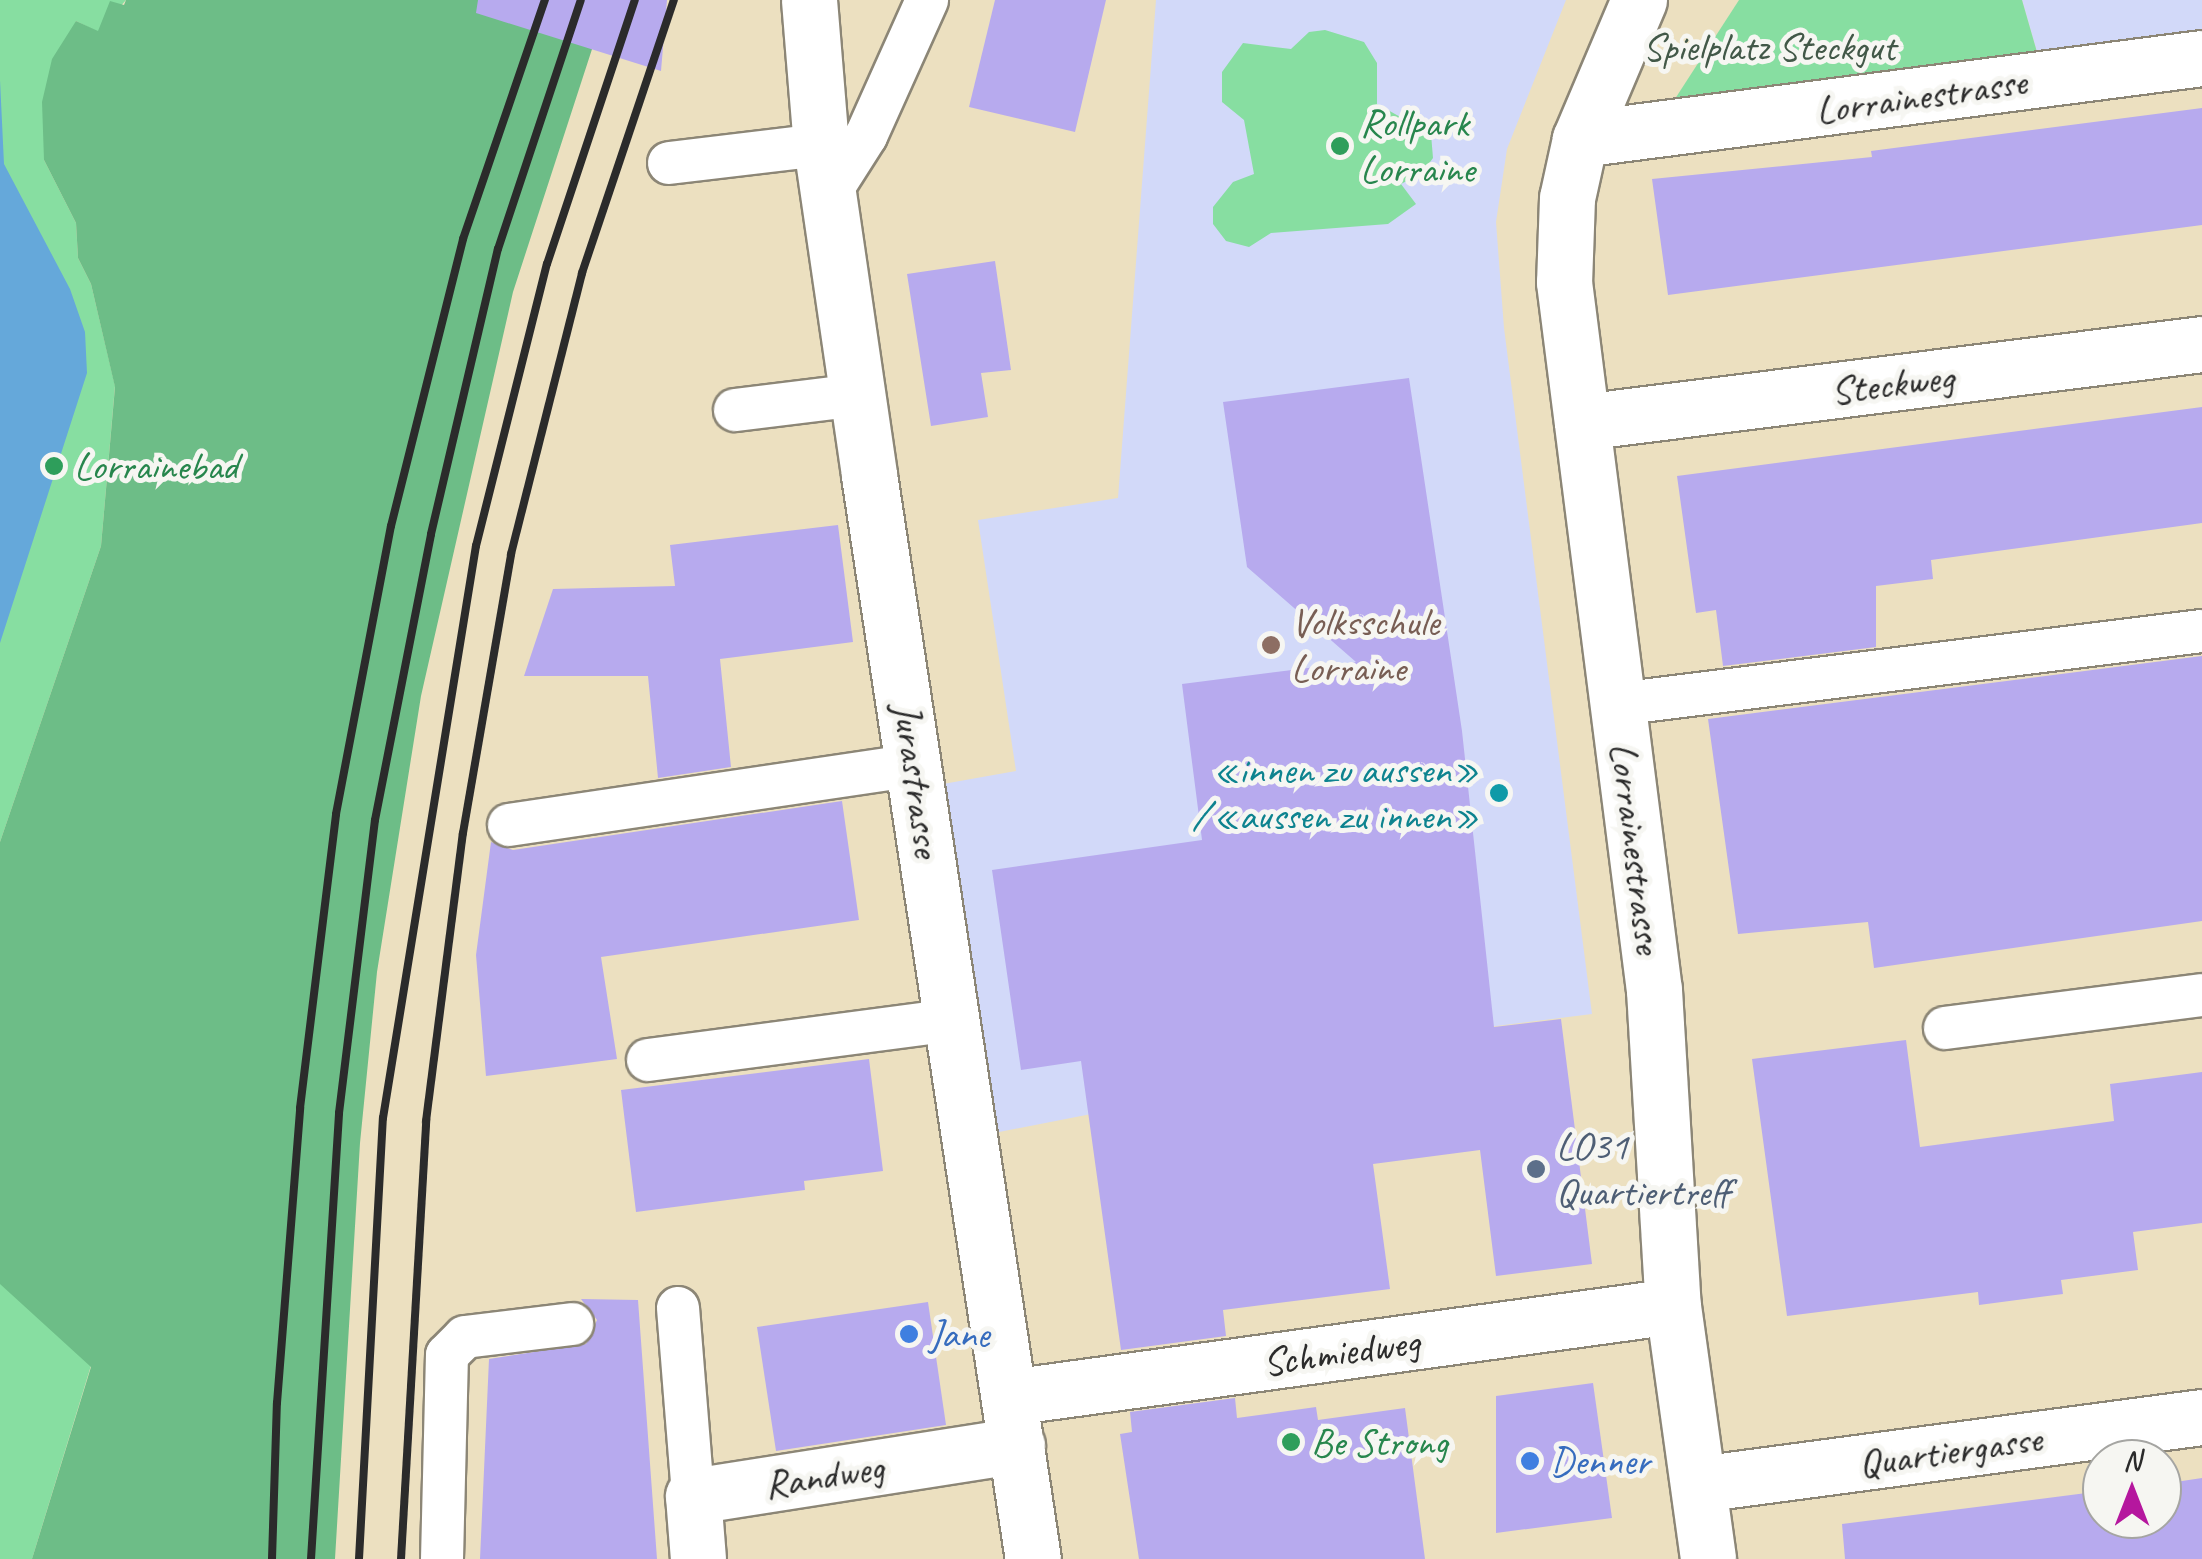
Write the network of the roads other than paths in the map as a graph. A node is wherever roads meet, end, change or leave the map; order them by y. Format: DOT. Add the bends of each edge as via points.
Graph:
graph roads {
  1 [pos="809,0"];
  2 [pos="927,0"];
  3 [pos="1640,0"];
  4 [pos="2202,58"];
  5 [pos="1580,139"];
  6 [pos="669,162"];
  7 [pos="825,169"];
  8 [pos="2202,344"];
  9 [pos="858,395"];
  10 [pos="735,410"];
  11 [pos="1582,422"];
  12 [pos="2202,630"];
  13 [pos="1618,704"];
  14 [pos="916,765"];
  15 [pos="509,825"];
  16 [pos="2202,995"];
  17 [pos="951,1020"];
  18 [pos="1945,1028"];
  19 [pos="648,1060"];
  20 [pos="1673,1306"];
  21 [pos="678,1308"];
  22 [pos="572,1324"];
  23 [pos="2202,1417"];
  24 [pos="1013,1421"];
  25 [pos="1698,1484"];
  26 [pos="693,1496"];
  27 [pos="442,1559"];
  28 [pos="698,1559"];
  29 [pos="1033,1559"];
  30 [pos="1708,1559"];
  1 -- 7 [label="street, Jurastrasse"];
  2 -- 7 [label="lane" via="866,136"];
  3 -- 5 [label="street, Lorrainestrasse"];
  4 -- 5 [label="street, Lorrainestrasse"];
  5 -- 11 [label="street, Lorrainestrasse" via="1567,198 1564,282"];
  6 -- 7 [label="lane"];
  7 -- 9 [label="street, Jurastrasse"];
  8 -- 11 [label="street, Steckweg"];
  9 -- 10 [label="lane"];
  9 -- 14 [label="street, Jurastrasse"];
  11 -- 13 [label="street, Lorrainestrasse"];
  12 -- 13 [label="lane"];
  13 -- 20 [label="street, Lorrainestrasse" via="1654,990"];
  14 -- 15 [label="lane"];
  14 -- 17 [label="street, Jurastrasse"];
  16 -- 18 [label="lane"];
  17 -- 19 [label="lane"];
  17 -- 24 [label="street, Jurastrasse"];
  20 -- 24 [label="street, Schmiedweg"];
  20 -- 25 [label="street, Lorrainestrasse"];
  21 -- 26 [label="lane"];
  22 -- 27 [label="lane" via="465,1337 447,1354"];
  23 -- 25 [label="street, Quartiergasse"];
  24 -- 26 [label="street, Randweg"];
  24 -- 29 [label="street, Jurastrasse"];
  25 -- 30 [label="street, Lorrainestrasse"];
  26 -- 28 [label="street"];
}
